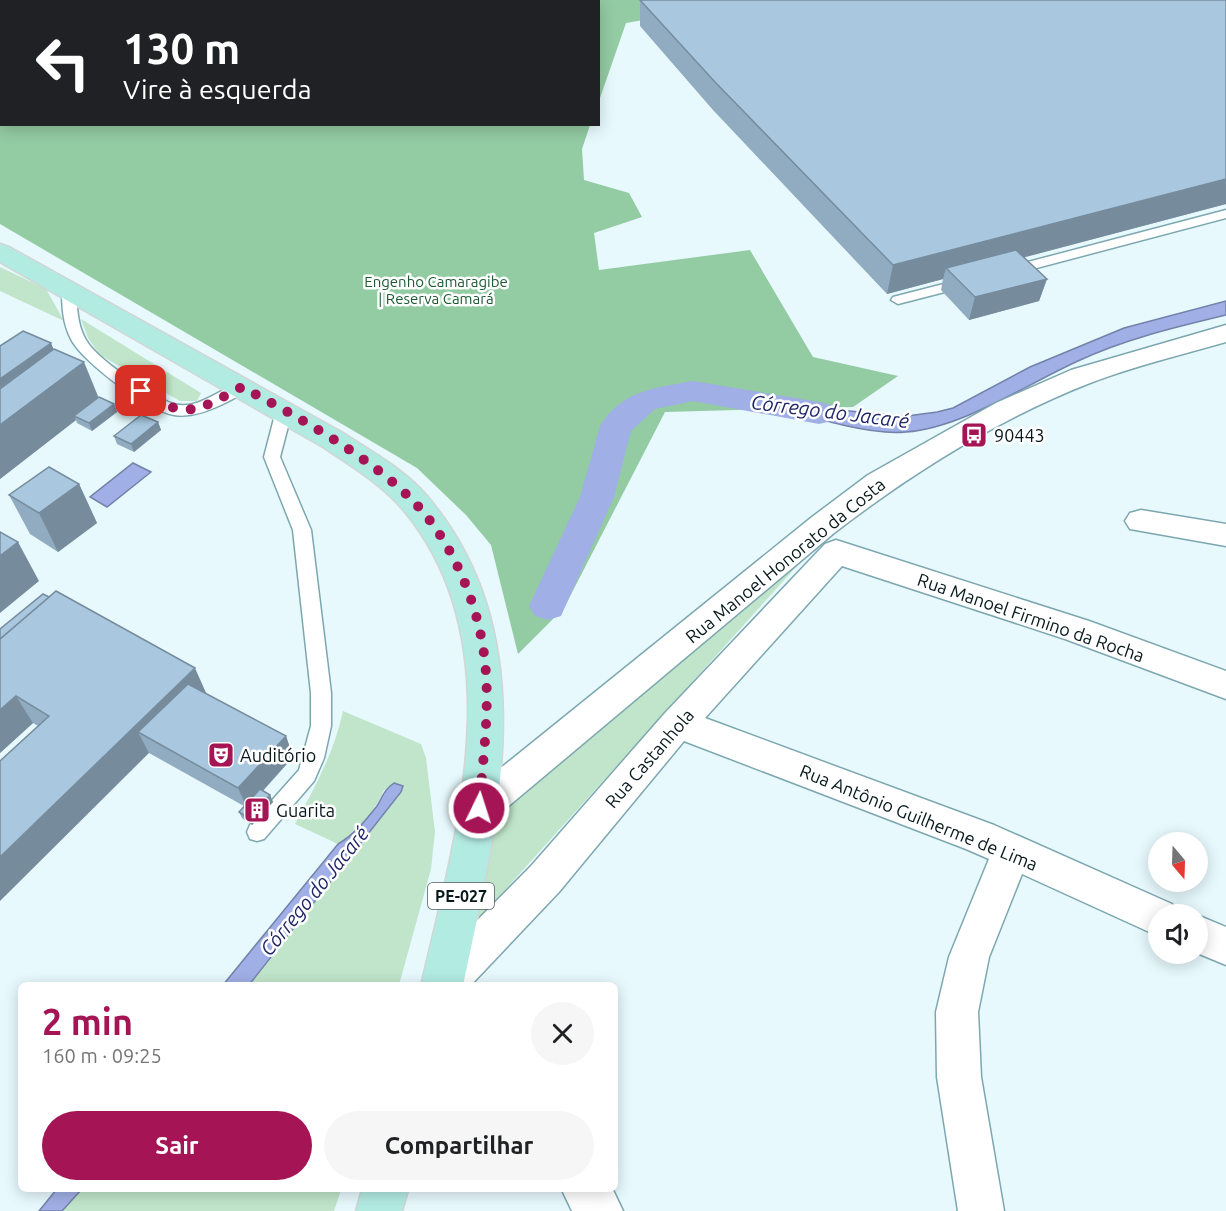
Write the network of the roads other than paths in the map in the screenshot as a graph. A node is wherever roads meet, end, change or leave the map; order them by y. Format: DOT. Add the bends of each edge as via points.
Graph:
graph roads {
  1 [pos="1226,214"];
  2 [pos="0,252"];
  3 [pos="1000,273"];
  4 [pos="977,279"];
  5 [pos="69,290"];
  6 [pos="898,300"];
  7 [pos="1226,333"];
  8 [pos="242,387"];
  9 [pos="284,411"];
  10 [pos="1141,521"];
  11 [pos="1226,535"];
  12 [pos="829,539"];
  13 [pos="1226,685"];
  14 [pos="678,723"];
  15 [pos="479,808"];
  16 [pos="257,832"];
  17 [pos="1011,852"];
  18 [pos="1148,913"];
  19 [pos="1208,939"];
  20 [pos="1226,946"];
  21 [pos="443,982"];
  22 [pos="445,982"];
  23 [pos="384,1192"];
  24 [pos="586,1192"];
  25 [pos="379,1211"];
  26 [pos="600,1211"];
  27 [pos="981,1211"];
  1 -- 3 [label="lane"];
  2 -- 5 [label="main road, PE-027"];
  4 -- 6 [label="lane"];
  5 -- 8 [label="main road, PE-027"];
  5 -- 8 [label="lane" via="68,314 74,333 90,357 159,404 189,410"];
  7 -- 12 [label="street, Rua Manoel Honorato da Costa" via="1081,376 1006,410 879,483"];
  8 -- 9 [label="main road, PE-027"];
  9 -- 15 [label="main road, PE-027" via="350,451 416,503 454,562 469,594 484,654 487,703"];
  9 -- 16 [label="lane" via="272,458 302,530 321,693 321,726 308,775"];
  10 -- 11 [label="street"];
  12 -- 13 [label="street, Rua Manoel Firmino da Rocha"];
  12 -- 14 [label="street, Rua Castanhola"];
  12 -- 15 [label="street, Rua Manoel Honorato da Costa"];
  14 -- 17 [label="street, Rua Antônio Guilherme de Lima"];
  14 -- 22 [label="street, Rua Castanhola" via="545,879"];
  15 -- 21 [label="main road, PE-027"];
  17 -- 18 [label="street, Rua Antônio Guilherme de Lima"];
  17 -- 27 [label="street" via="969,957 957,1012 958,1077"];
  19 -- 20 [label="street"];
  23 -- 25 [label="main road"];
  24 -- 26 [label="street"];
}
